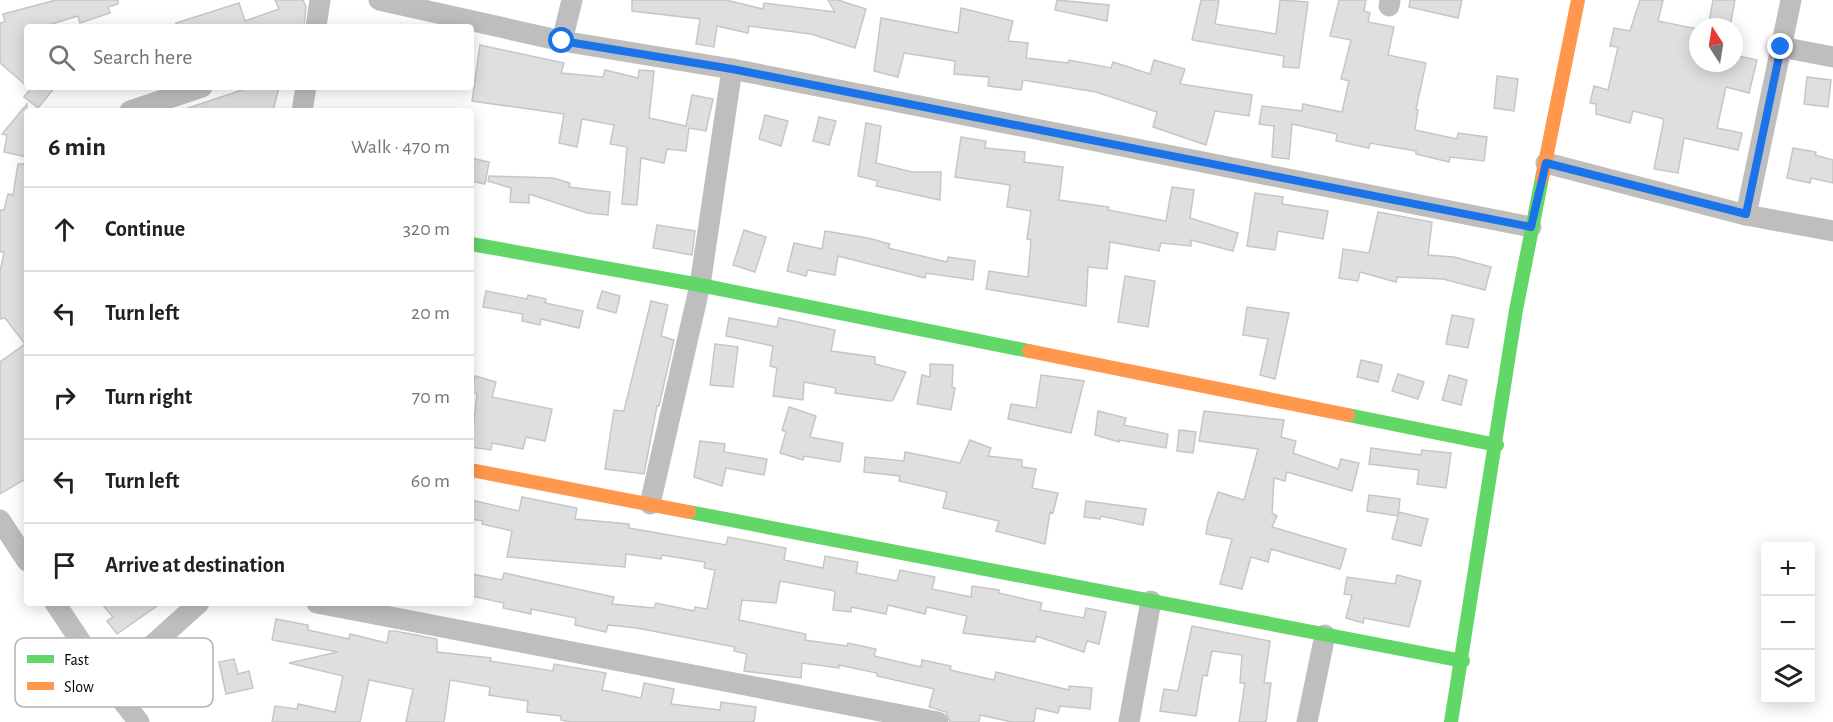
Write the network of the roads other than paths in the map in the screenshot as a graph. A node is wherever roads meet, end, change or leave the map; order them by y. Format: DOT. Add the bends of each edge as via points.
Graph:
graph roads {
  1 [pos="320,0"];
  2 [pos="379,0"];
  3 [pos="572,0"];
  4 [pos="1578,0"];
  5 [pos="1791,0"];
  6 [pos="316,24"];
  7 [pos="562,41"];
  8 [pos="1781,47"];
  9 [pos="1833,57"];
  10 [pos="732,69"];
  11 [pos="193,90"];
  12 [pos="306,90"];
  13 [pos="139,108"];
  14 [pos="302,108"];
  15 [pos="1546,163"];
  16 [pos="1746,214"];
  17 [pos="1531,227"];
  18 [pos="1833,231"];
  19 [pos="474,245"];
  20 [pos="700,285"];
  21 [pos="1497,445"];
  22 [pos="474,471"];
  23 [pos="650,504"];
  24 [pos="0,520"];
  25 [pos="24,556"];
  26 [pos="1151,601"];
  27 [pos="57,606"];
  28 [pos="195,606"];
  29 [pos="333,606"];
  30 [pos="1325,634"];
  31 [pos="78,638"];
  32 [pos="160,638"];
  33 [pos="1463,661"];
  34 [pos="127,707"];
  35 [pos="139,722"];
  36 [pos="938,722"];
  37 [pos="1129,722"];
  38 [pos="1307,722"];
  39 [pos="1451,722"];
  1 -- 6 [label="street"];
  2 -- 7 [label="street"];
  3 -- 7 [label="street"];
  4 -- 15 [label="street"];
  5 -- 8 [label="street"];
  7 -- 10 [label="street"];
  8 -- 9 [label="street"];
  8 -- 16 [label="street"];
  10 -- 17 [label="street"];
  10 -- 20 [label="street"];
  11 -- 13 [label="street"];
  12 -- 14 [label="street"];
  15 -- 16 [label="street"];
  15 -- 17 [label="street"];
  16 -- 18 [label="street"];
  17 -- 21 [label="street"];
  19 -- 20 [label="street"];
  20 -- 21 [label="street"];
  20 -- 23 [label="street"];
  21 -- 33 [label="street"];
  22 -- 23 [label="street"];
  23 -- 26 [label="street"];
  24 -- 25 [label="street"];
  26 -- 30 [label="street"];
  26 -- 37 [label="street"];
  27 -- 31 [label="street"];
  28 -- 32 [label="street"];
  29 -- 36 [label="street"];
  30 -- 33 [label="street"];
  30 -- 38 [label="street"];
  33 -- 39 [label="street"];
  34 -- 35 [label="street"];
}
